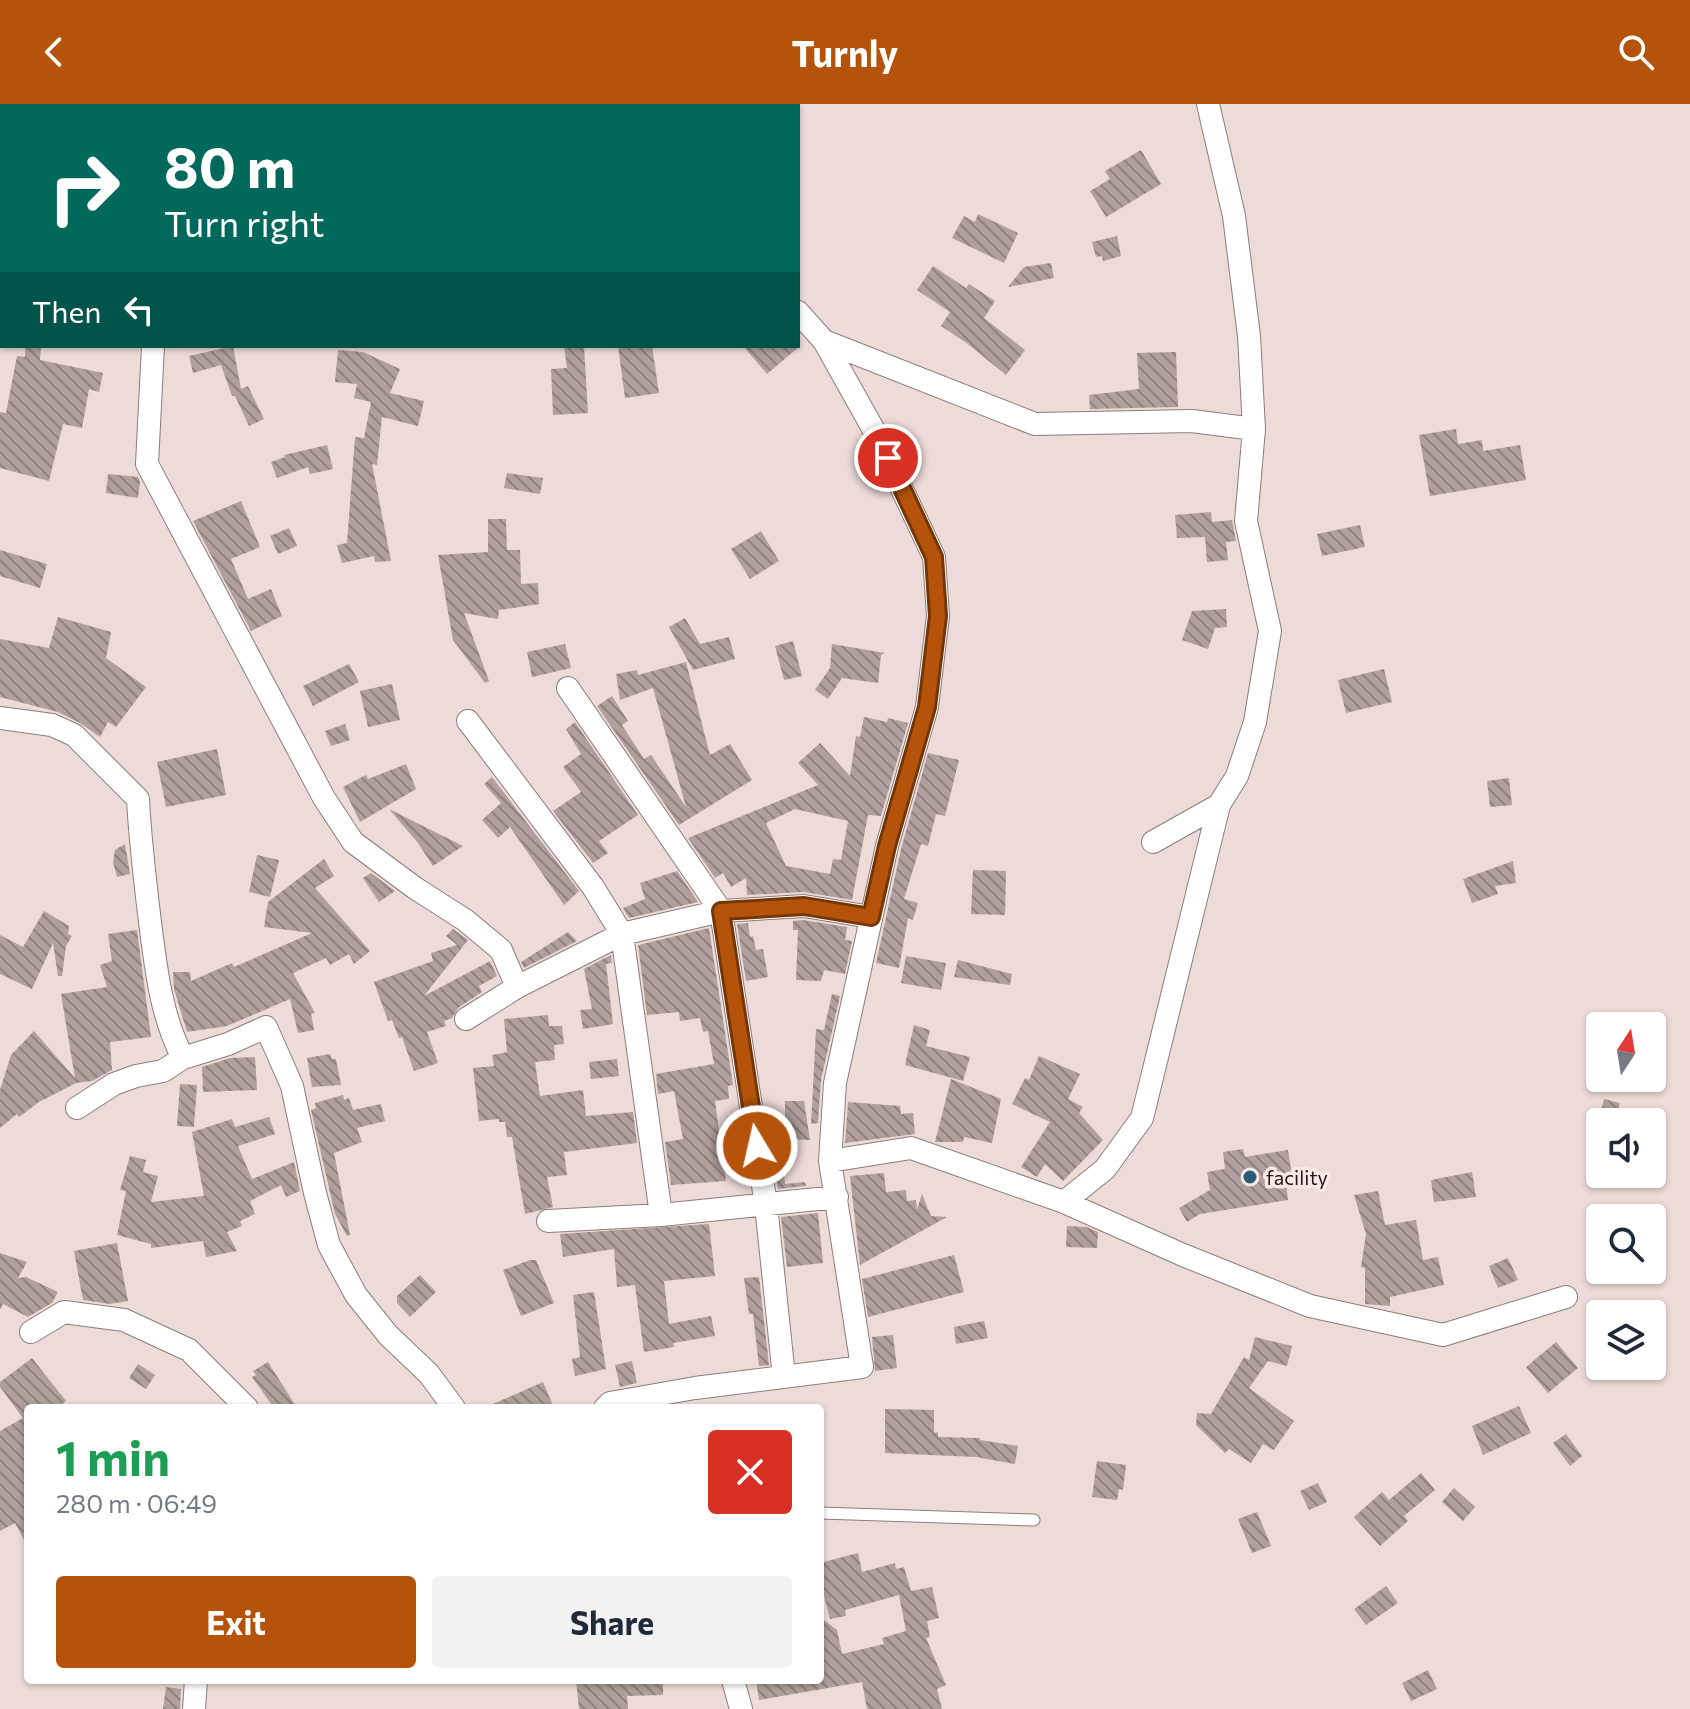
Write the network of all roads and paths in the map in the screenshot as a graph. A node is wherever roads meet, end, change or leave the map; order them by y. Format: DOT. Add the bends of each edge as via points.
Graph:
graph roads {
  1 [pos="1208,104"];
  2 [pos="800,314"];
  3 [pos="824,341"];
  4 [pos="153,348"];
  5 [pos="1254,429"];
  6 [pos="568,688"];
  7 [pos="0,718"];
  8 [pos="468,721"];
  9 [pos="1219,805"];
  10 [pos="1153,842"];
  11 [pos="721,911"];
  12 [pos="871,917"];
  13 [pos="622,934"];
  14 [pos="517,987"];
  15 [pos="466,1019"];
  16 [pos="183,1058"];
  17 [pos="77,1108"];
  18 [pos="830,1161"];
  19 [pos="837,1197"];
  20 [pos="1064,1202"];
  21 [pos="766,1205"];
  22 [pos="661,1215"];
  23 [pos="548,1221"];
  24 [pos="1566,1297"];
  25 [pos="31,1332"];
  26 [pos="784,1377"];
  27 [pos="696,1398"];
  28 [pos="243,1404"];
  29 [pos="451,1404"];
  30 [pos="609,1404"];
  31 [pos="824,1513"];
  32 [pos="1034,1520"];
  33 [pos="196,1684"];
  34 [pos="734,1684"];
  35 [pos="194,1709"];
  36 [pos="741,1709"];
  1 -- 5 [label="street" via="1234,216"];
  2 -- 3 [label="street"];
  3 -- 5 [label="street" via="1035,424 1192,421"];
  3 -- 12 [label="street" via="876,434 934,557 938,616 927,707"];
  4 -- 14 [label="street" via="147,464 324,798 353,842 501,950"];
  5 -- 9 [label="street" via="1246,521 1270,631 1255,722 1237,776"];
  6 -- 11 [label="street"];
  7 -- 16 [label="street" via="52,725 74,735 138,799 158,984 170,1034"];
  8 -- 13 [label="street" via="593,887"];
  9 -- 10 [label="street"];
  9 -- 20 [label="street" via="1142,1118 1105,1169"];
  11 -- 12 [label="street" via="804,906"];
  11 -- 13 [label="street"];
  11 -- 21 [label="street"];
  12 -- 18 [label="street" via="835,1083"];
  13 -- 14 [label="street"];
  13 -- 22 [label="street"];
  14 -- 15 [label="street"];
  16 -- 17 [label="street" via="163,1071 114,1084"];
  16 -- 29 [label="street" via="266,1027 292,1086 329,1245 356,1295"];
  18 -- 19 [label="street"];
  18 -- 20 [label="street" via="911,1148"];
  19 -- 21 [label="street"];
  19 -- 26 [label="street" via="862,1367"];
  20 -- 24 [label="street" via="1310,1306 1443,1335"];
  21 -- 22 [label="street"];
  21 -- 26 [label="street"];
  22 -- 23 [label="street"];
  25 -- 28 [label="street" via="64,1312 124,1320 189,1350"];
  26 -- 27 [label="street"];
  27 -- 30 [label="street"];
  31 -- 32 [label="lane"];
  33 -- 35 [label="street"];
  34 -- 36 [label="street"];
}
